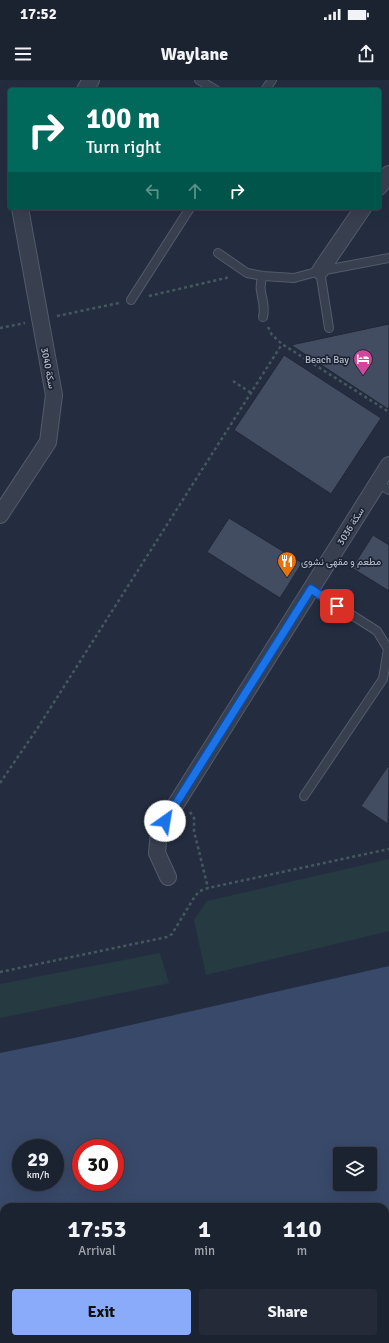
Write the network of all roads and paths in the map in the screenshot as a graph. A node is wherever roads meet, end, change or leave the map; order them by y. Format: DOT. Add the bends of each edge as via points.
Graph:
graph roads {
  1 [pos="199,80"];
  2 [pos="213,88"];
  3 [pos="389,174"];
  4 [pos="381,184"];
  5 [pos="20,210"];
  6 [pos="189,210"];
  7 [pos="362,210"];
  8 [pos="218,253"];
  9 [pos="389,258"];
  10 [pos="320,271"];
  11 [pos="263,276"];
  12 [pos="130,300"];
  13 [pos="263,317"];
  14 [pos="329,328"];
  15 [pos="282,344"];
  16 [pos="233,381"];
  17 [pos="251,393"];
  18 [pos="389,412"];
  19 [pos="389,465"];
  20 [pos="383,486"];
  21 [pos="0,515"];
  22 [pos="311,589"];
  23 [pos="0,783"];
  24 [pos="304,796"];
  25 [pos="177,802"];
  26 [pos="389,849"];
  27 [pos="168,877"];
  28 [pos="208,888"];
  29 [pos="0,972"];
  1 -- 2 [label="lane"];
  3 -- 4 [label="street"];
  5 -- 21 [label="street, سكة 3040" via="54,395 48,442"];
  6 -- 12 [label="lane"];
  7 -- 10 [label="street"];
  8 -- 11 [label="lane" via="247,273"];
  9 -- 10 [label="lane"];
  10 -- 11 [label="lane" via="294,278"];
  10 -- 14 [label="lane"];
  11 -- 13 [label="lane" via="260,288 265,309"];
  13 -- 15 [label="path" via="272,335"];
  15 -- 17 [label="path"];
  15 -- 18 [label="path"];
  16 -- 17 [label="path"];
  17 -- 23 [label="path"];
  19 -- 20 [label="street, سكة 3036"];
  20 -- 22 [label="street, سكة 3036"];
  22 -- 24 [label="lane" via="377,631 388,649 383,679"];
  22 -- 25 [label="street, سكة 3036"];
  25 -- 27 [label="street, سكة 3036" via="159,831 157,853"];
  25 -- 28 [label="path" via="194,818 194,831"];
  26 -- 28 [label="path"];
  28 -- 29 [label="path" via="195,896 172,934 167,937"];
}
